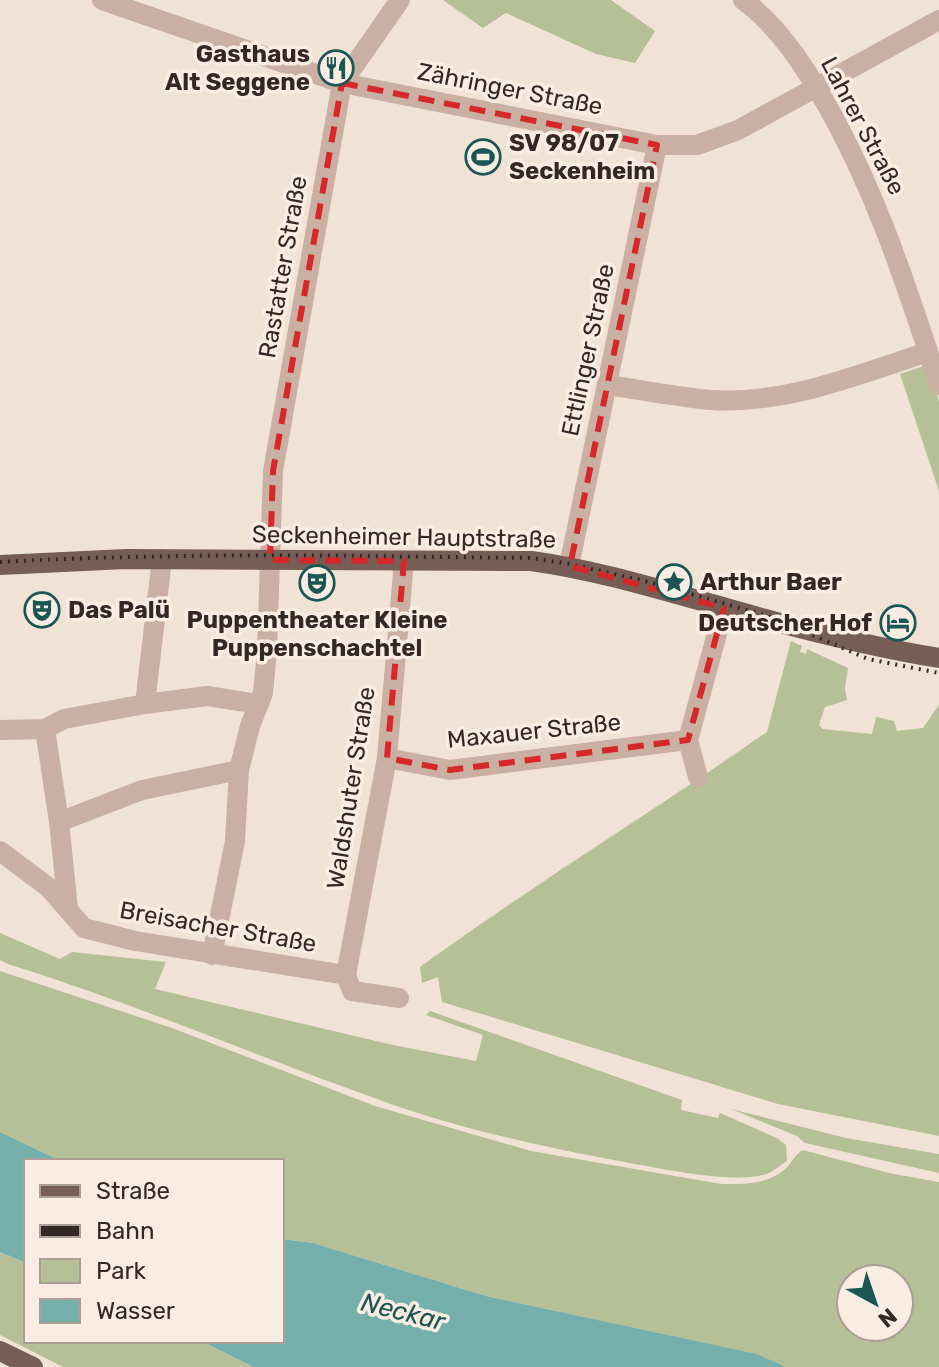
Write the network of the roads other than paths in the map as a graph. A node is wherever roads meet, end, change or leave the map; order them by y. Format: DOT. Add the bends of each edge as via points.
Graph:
graph roads {
  1 [pos="102,0"];
  2 [pos="400,0"];
  3 [pos="743,0"];
  4 [pos="939,20"];
  5 [pos="342,83"];
  6 [pos="817,88"];
  7 [pos="657,145"];
  8 [pos="928,352"];
  9 [pos="607,385"];
  10 [pos="939,385"];
  11 [pos="162,559"];
  12 [pos="270,560"];
  13 [pos="404,561"];
  14 [pos="0,565"];
  15 [pos="569,566"];
  16 [pos="724,608"];
  17 [pos="939,658"];
  18 [pos="145,704"];
  19 [pos="259,704"];
  20 [pos="45,729"];
  21 [pos="0,730"];
  22 [pos="688,740"];
  23 [pos="387,758"];
  24 [pos="239,770"];
  25 [pos="698,777"];
  26 [pos="59,822"];
  27 [pos="0,851"];
  28 [pos="68,908"];
  29 [pos="212,955"];
  30 [pos="346,975"];
  31 [pos="399,998"];
  32 [pos="0,1351"];
  33 [pos="33,1367"];
  1 -- 5 [label="street, Zähringer Straße"];
  2 -- 5 [label="street, Rastatter Straße"];
  3 -- 6 [label="street, Lahrer Straße" via="793,52"];
  4 -- 6 [label="street, Zähringer Straße"];
  5 -- 7 [label="street, Zähringer Straße"];
  5 -- 12 [label="street, Rastatter Straße" via="273,471"];
  6 -- 7 [label="street, Zähringer Straße" via="738,130 697,145"];
  6 -- 8 [label="street, Lahrer Straße" via="876,204"];
  7 -- 9 [label="street, Ettlinger Straße"];
  8 -- 9 [label="street" via="817,388 752,398 713,400"];
  8 -- 10 [label="street, Lahrer Straße"];
  9 -- 15 [label="street, Ettlinger Straße"];
  11 -- 12 [label="main road, Seckenheimer Hauptstraße"];
  11 -- 14 [label="main road, Seckenheimer Hauptstraße"];
  11 -- 18 [label="street"];
  12 -- 13 [label="main road, Seckenheimer Hauptstraße"];
  12 -- 19 [label="street, Rastatter Straße"];
  13 -- 15 [label="main road, Seckenheimer Hauptstraße"];
  13 -- 23 [label="street, Waldshuter Straße"];
  15 -- 16 [label="main road, Seckenheimer Hauptstraße"];
  16 -- 17 [label="main road, Seckenheimer Hauptstraße"];
  16 -- 22 [label="street"];
  18 -- 19 [label="street" via="207,696"];
  18 -- 20 [label="street" via="64,719"];
  19 -- 24 [label="street, Rastatter Straße"];
  20 -- 21 [label="street"];
  20 -- 26 [label="street"];
  22 -- 23 [label="street, Maxauer Straße" via="450,770"];
  22 -- 25 [label="street"];
  23 -- 30 [label="street, Waldshuter Straße"];
  24 -- 26 [label="street" via="142,790"];
  24 -- 29 [label="street, Rastatter Straße" via="235,841"];
  26 -- 28 [label="street"];
  27 -- 28 [label="street, Breisacher Straße"];
  28 -- 29 [label="street, Breisacher Straße" via="84,928"];
  29 -- 30 [label="street, Breisacher Straße"];
  30 -- 31 [label="street, Breisacher Straße" via="352,991"];
  32 -- 33 [label="main road"];
}
